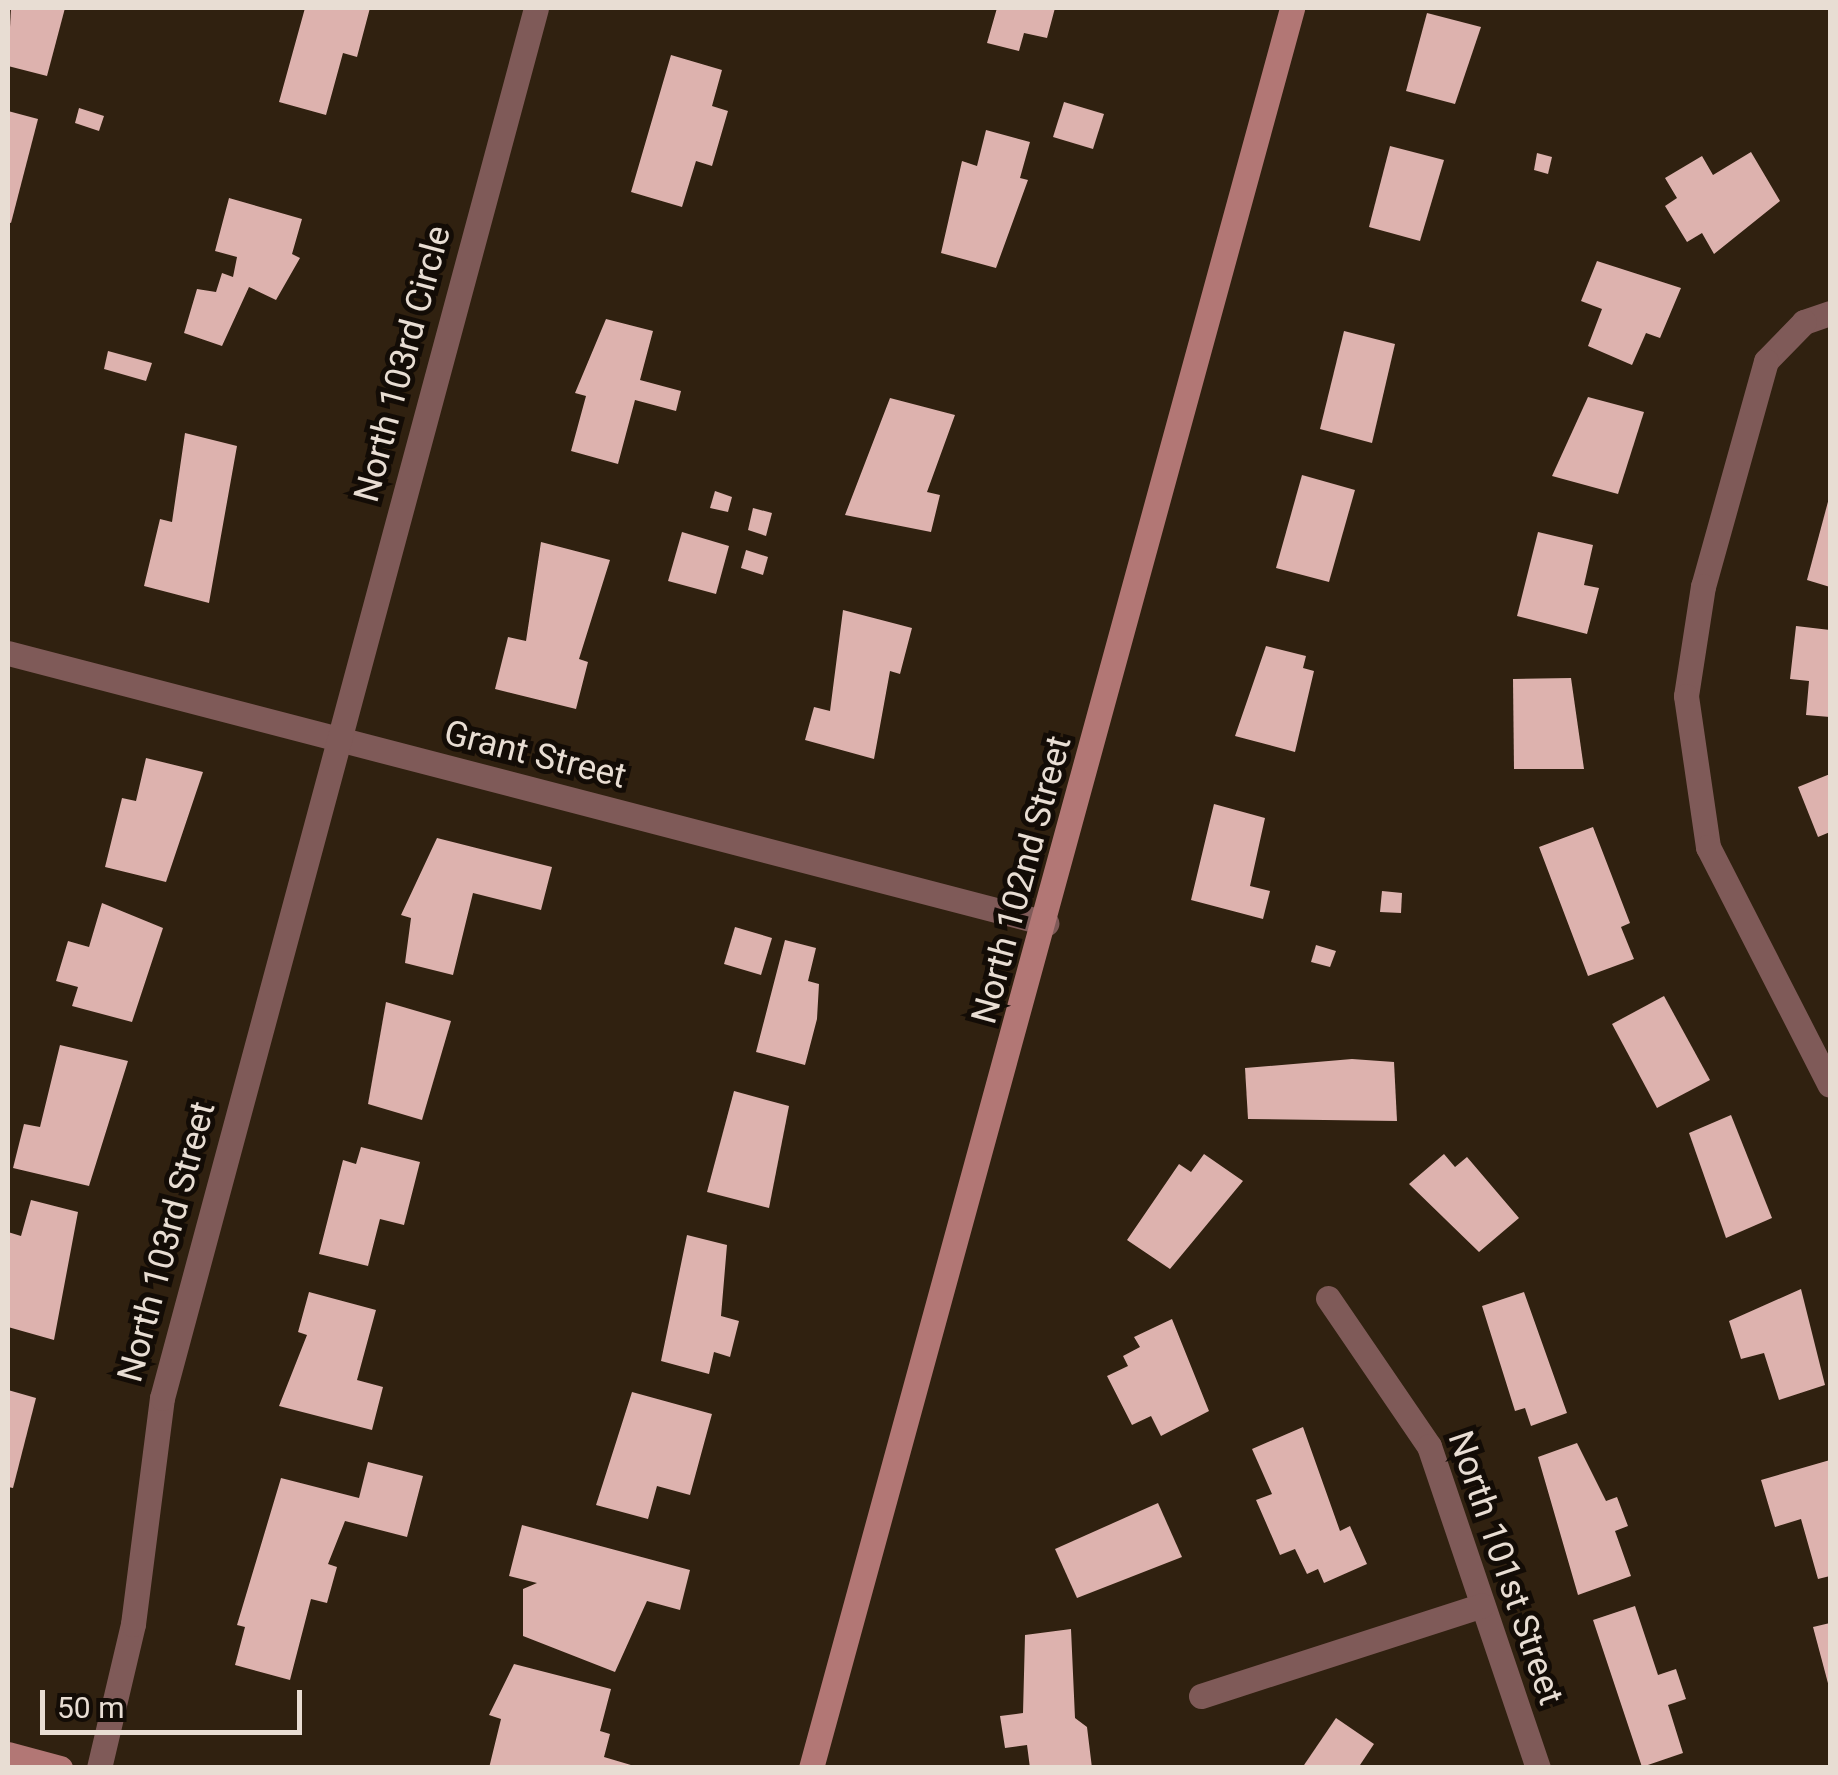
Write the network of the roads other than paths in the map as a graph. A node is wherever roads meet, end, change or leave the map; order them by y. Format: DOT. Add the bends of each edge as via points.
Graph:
graph roads {
  1 [pos="536,8"];
  2 [pos="1292,8"];
  3 [pos="1830,312"];
  4 [pos="8,653"];
  5 [pos="338,740"];
  6 [pos="1046,923"];
  7 [pos="1830,1085"];
  8 [pos="1328,1298"];
  9 [pos="1482,1606"];
  10 [pos="1201,1696"];
  11 [pos="8,1754"];
  12 [pos="60,1768"];
  13 [pos="99,1768"];
  14 [pos="811,1768"];
  15 [pos="1538,1768"];
  1 -- 5 [label="street, North 103rd Circle"];
  2 -- 6 [label="main road, North 102nd Street"];
  3 -- 7 [label="street" via="1782,339 1755,396 1693,628 1688,764 1722,879"];
  4 -- 5 [label="street, Grant Street"];
  5 -- 6 [label="street, Grant Street"];
  5 -- 13 [label="street, North 103rd Street" via="162,1398 134,1624"];
  6 -- 14 [label="main road, North 102nd Street"];
  8 -- 9 [label="street, North 101st Street" via="1429,1446"];
  9 -- 10 [label="street"];
  9 -- 15 [label="street, North 101st Street"];
  11 -- 12 [label="main road"];
}
